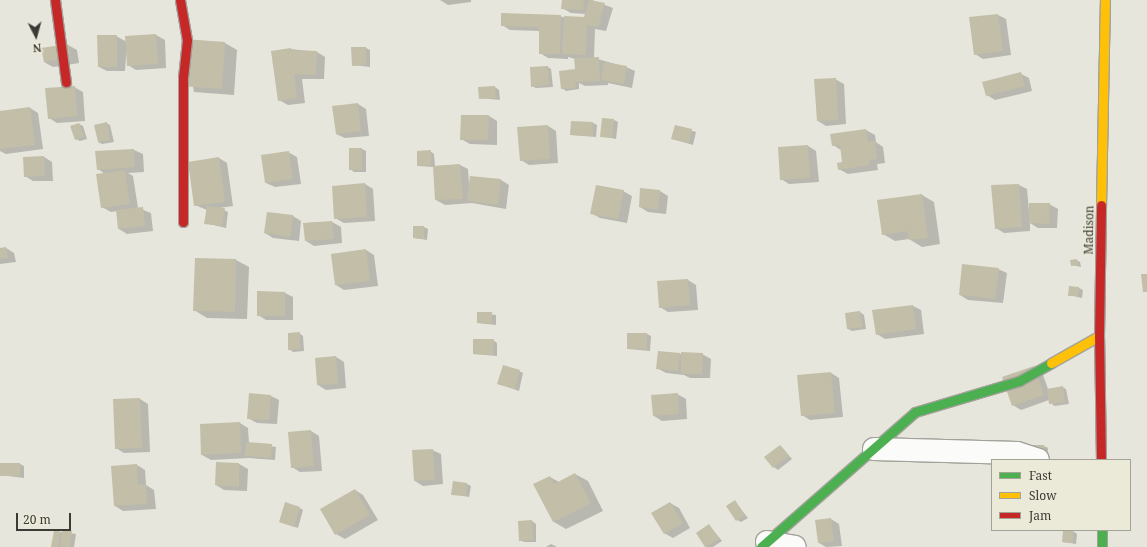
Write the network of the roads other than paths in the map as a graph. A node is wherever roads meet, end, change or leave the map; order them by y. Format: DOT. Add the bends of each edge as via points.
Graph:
graph roads {
  1 [pos="55,0"];
  2 [pos="180,0"];
  3 [pos="1106,0"];
  4 [pos="66,82"];
  5 [pos="183,222"];
  6 [pos="1099,336"];
  7 [pos="874,449"];
  8 [pos="1035,459"];
  9 [pos="1101,459"];
  10 [pos="1102,531"];
  11 [pos="764,545"];
  12 [pos="795,547"];
  13 [pos="1102,547"];
  1 -- 4 [label="street"];
  2 -- 5 [label="street" via="187,40 183,76"];
  3 -- 6 [label="street, Madison"];
  6 -- 7 [label="street" via="1019,381 915,412"];
  6 -- 9 [label="street, Madison"];
  7 -- 8 [label="street" via="992,455 1017,453"];
  7 -- 11 [label="street"];
  10 -- 13 [label="street"];
  11 -- 12 [label="street"];
}
